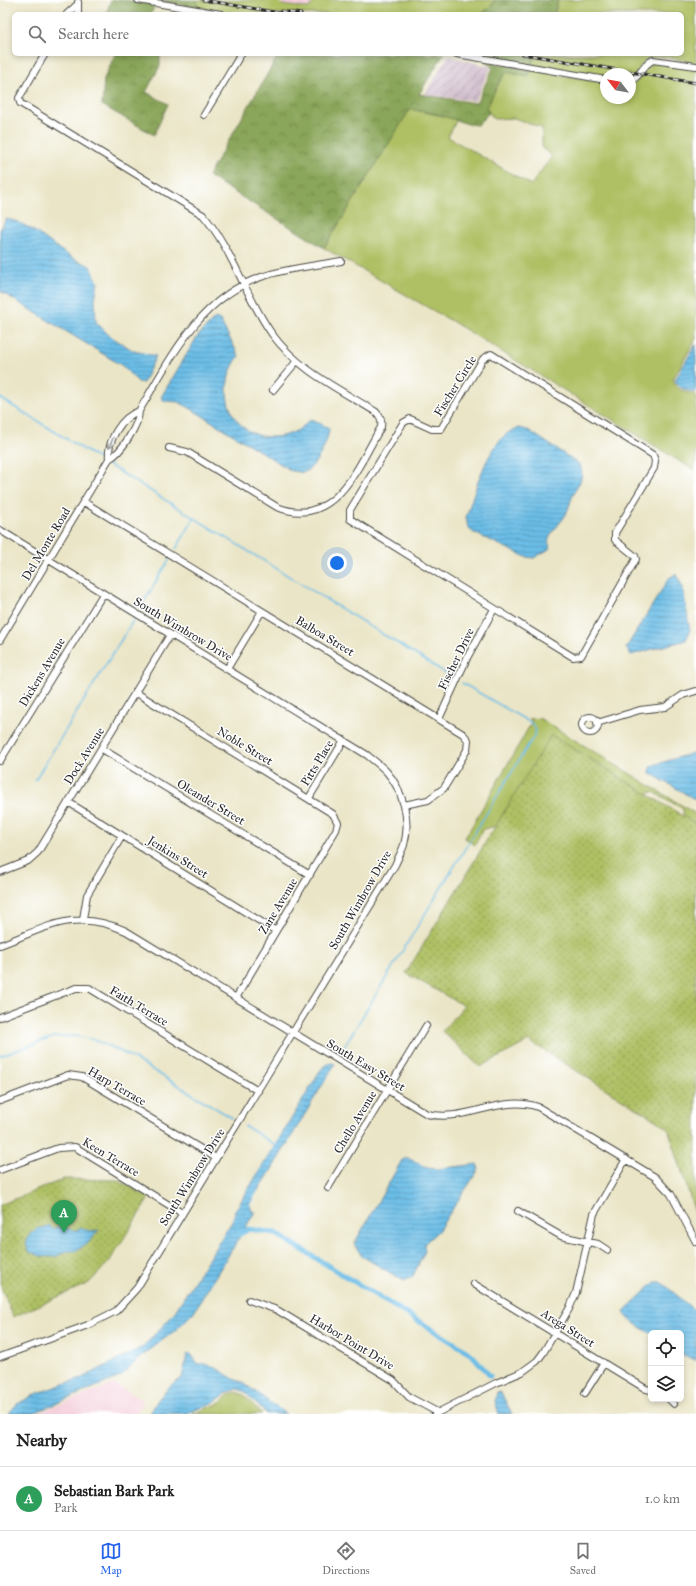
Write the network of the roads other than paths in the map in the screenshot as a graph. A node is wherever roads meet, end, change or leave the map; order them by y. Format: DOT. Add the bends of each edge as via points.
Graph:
graph roads {
  1 [pos="138,0"];
  2 [pos="78,2"];
  3 [pos="69,12"];
  4 [pos="210,12"];
  5 [pos="44,56"];
  6 [pos="240,56"];
  7 [pos="468,56"];
  8 [pos="696,66"];
  9 [pos="636,78"];
  10 [pos="600,79"];
  11 [pos="204,115"];
  12 [pos="341,261"];
  13 [pos="245,285"];
  14 [pos="296,362"];
  15 [pos="273,390"];
  16 [pos="139,411"];
  17 [pos="118,431"];
  18 [pos="128,437"];
  19 [pos="169,448"];
  20 [pos="109,459"];
  21 [pos="84,502"];
  22 [pos="0,530"];
  23 [pos="49,560"];
  24 [pos="103,594"];
  25 [pos="494,609"];
  26 [pos="262,610"];
  27 [pos="170,634"];
  28 [pos="0,640"];
  29 [pos="227,669"];
  30 [pos="696,691"];
  31 [pos="136,692"];
  32 [pos="439,719"];
  33 [pos="598,722"];
  34 [pos="344,740"];
  35 [pos="102,749"];
  36 [pos="0,761"];
  37 [pos="309,798"];
  38 [pos="68,802"];
  39 [pos="404,805"];
  40 [pos="338,823"];
  41 [pos="122,836"];
  42 [pos="0,872"];
  43 [pos="310,875"];
  44 [pos="83,919"];
  45 [pos="276,931"];
  46 [pos="0,945"];
  47 [pos="236,998"];
  48 [pos="0,1017"];
  49 [pos="426,1026"];
  50 [pos="293,1033"];
  51 [pos="386,1090"];
  52 [pos="258,1091"];
  53 [pos="0,1101"];
  54 [pos="216,1158"];
  55 [pos="626,1159"];
  56 [pos="0,1170"];
  57 [pos="328,1188"];
  58 [pos="518,1210"];
  59 [pos="182,1213"];
  60 [pos="587,1242"];
  61 [pos="696,1242"];
  62 [pos="607,1250"];
  63 [pos="474,1284"];
  64 [pos="249,1300"];
  65 [pos="556,1333"];
  66 [pos="0,1357"];
  67 [pos="604,1363"];
  68 [pos="648,1389"];
  69 [pos="584,1393"];
  70 [pos="436,1413"];
  1 -- 4 [label="street"];
  2 -- 3 [label="street"];
  5 -- 13 [label="street" via="19,98 20,103 203,215 218,232"];
  6 -- 11 [label="street"];
  7 -- 10 [label="street"];
  8 -- 9 [label="street" via="653,60 647,63"];
  12 -- 13 [label="street" via="284,270"];
  13 -- 14 [label="street" via="272,334"];
  13 -- 16 [label="street" via="232,291 211,307 192,326"];
  14 -- 15 [label="street"];
  14 -- 19 [label="street" via="381,416 381,427 346,487 327,505 308,512 285,511 186,452"];
  16 -- 17 [label="street" via="131,413"];
  16 -- 18 [label="street" via="139,417"];
  17 -- 18 [label="street"];
  17 -- 20 [label="street, one-way" via="108,450"];
  18 -- 20 [label="street" via="116,455"];
  20 -- 21 [label="street, Del Monte Road"];
  21 -- 23 [label="street, Del Monte Road"];
  21 -- 26 [label="street, Balboa Street"];
  22 -- 23 [label="street, South Wimbrow Drive"];
  23 -- 24 [label="street, South Wimbrow Drive"];
  23 -- 28 [label="street, Del Monte Road"];
  24 -- 27 [label="street, South Wimbrow Drive"];
  24 -- 36 [label="street, Dickens Avenue"];
  25 -- 25 [label="street, Fischer Circle" via="350,519 349,515 403,422 410,419 432,429 441,428 483,359 491,354 653,455 655,461 654,468 615,533 615,540 636,559 581,656 573,656"];
  25 -- 32 [label="street, Fischer Drive" via="468,656"];
  26 -- 29 [label="street"];
  26 -- 32 [label="street, Balboa Street"];
  27 -- 29 [label="street, South Wimbrow Drive"];
  27 -- 31 [label="street, Dock Avenue"];
  29 -- 34 [label="street, South Wimbrow Drive"];
  30 -- 33 [label="street" via="683,695 665,707 640,710"];
  31 -- 35 [label="street, Dock Avenue"];
  31 -- 37 [label="street, Noble Street"];
  32 -- 39 [label="street, Balboa Street" via="463,734 468,740 467,750 444,788 428,800"];
  34 -- 37 [label="street, Pitts Place"];
  34 -- 39 [label="street, South Wimbrow Drive" via="386,771"];
  35 -- 38 [label="street, Dock Avenue"];
  35 -- 43 [label="street, Oleander Street"];
  37 -- 40 [label="street, Noble Street" via="333,814"];
  38 -- 41 [label="street, Jenkins Street"];
  38 -- 42 [label="street, Dock Avenue" via="34,857"];
  39 -- 50 [label="street, South Wimbrow Drive" via="404,844 395,865"];
  40 -- 43 [label="street, Zane Avenue"];
  41 -- 44 [label="street" via="87,895"];
  41 -- 45 [label="street, Jenkins Street"];
  43 -- 45 [label="street, Zane Avenue"];
  44 -- 46 [label="street, South Easy Street" via="58,924"];
  44 -- 47 [label="street, South Easy Street" via="112,924 126,931"];
  45 -- 47 [label="street, Zane Avenue"];
  47 -- 50 [label="street, South Easy Street"];
  48 -- 52 [label="street, Faith Terrace" via="76,988 89,988"];
  49 -- 51 [label="street, Chello Avenue"];
  50 -- 51 [label="street, South Easy Street"];
  50 -- 52 [label="street, South Wimbrow Drive"];
  51 -- 55 [label="street, South Easy Street" via="427,1114 441,1117 454,1117 504,1104 529,1104"];
  51 -- 57 [label="street, Chello Avenue"];
  52 -- 54 [label="street, South Wimbrow Drive"];
  53 -- 54 [label="street, Harp Terrace" via="68,1076 82,1077"];
  54 -- 59 [label="street, South Wimbrow Drive"];
  55 -- 60 [label="street" via="594,1214"];
  55 -- 61 [label="street, South Easy Street" via="665,1185"];
  56 -- 59 [label="street, Keen Terrace" via="58,1148 75,1147"];
  58 -- 60 [label="street" via="548,1230"];
  59 -- 66 [label="street, South Wimbrow Drive" via="137,1288 116,1310 88,1325"];
  60 -- 62 [label="street" via="598,1244"];
  60 -- 65 [label="street" via="576,1293"];
  63 -- 65 [label="street, Arega Street"];
  64 -- 70 [label="street, Harbor Point Drive" via="277,1310 393,1380 409,1397"];
  65 -- 67 [label="street, Arega Street"];
  65 -- 70 [label="street" via="536,1361 522,1372 496,1382"];
  67 -- 68 [label="street, Arega Street"];
  67 -- 69 [label="street"];
}
